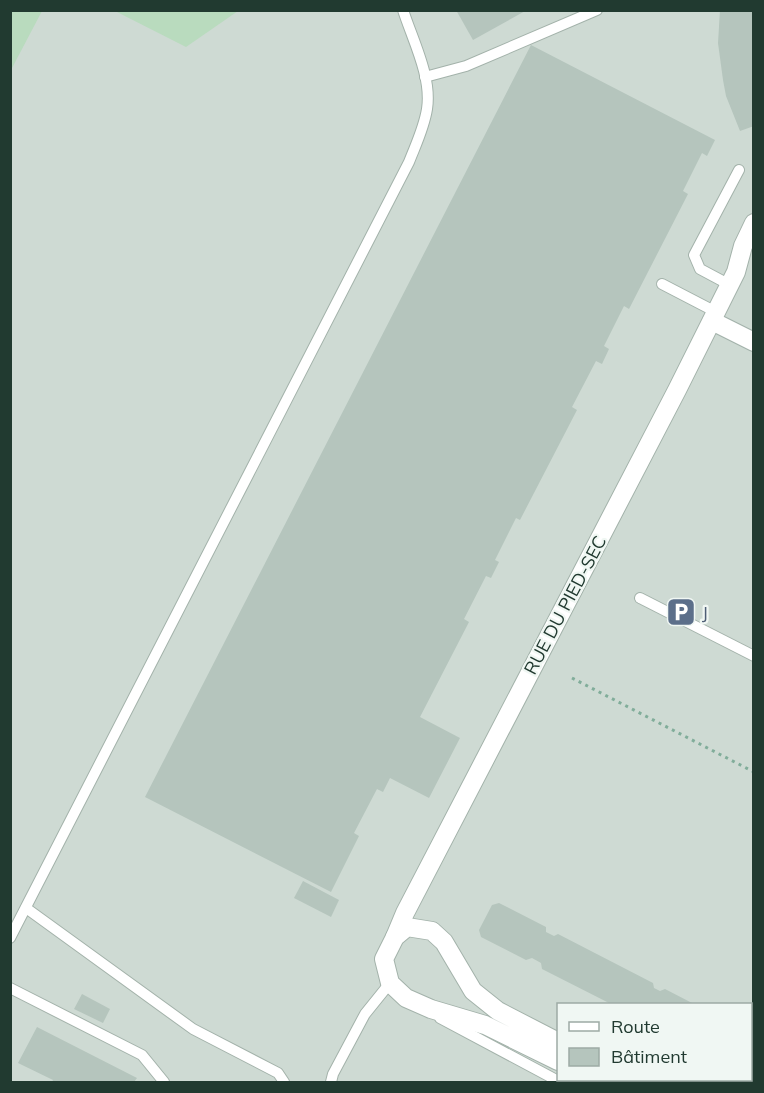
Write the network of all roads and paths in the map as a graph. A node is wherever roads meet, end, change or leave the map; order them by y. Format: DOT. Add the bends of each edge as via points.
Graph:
graph roads {
  1 [pos="403,10"];
  2 [pos="597,10"];
  3 [pos="425,77"];
  4 [pos="739,170"];
  5 [pos="753,223"];
  6 [pos="753,253"];
  7 [pos="733,279"];
  8 [pos="662,284"];
  9 [pos="714,316"];
  10 [pos="753,342"];
  11 [pos="640,598"];
  12 [pos="753,656"];
  13 [pos="572,678"];
  14 [pos="753,772"];
  15 [pos="26,908"];
  16 [pos="10,938"];
  17 [pos="395,938"];
  18 [pos="390,983"];
  19 [pos="10,988"];
  20 [pos="406,998"];
  21 [pos="557,1041"];
  22 [pos="557,1060"];
  23 [pos="164,1083"];
  24 [pos="284,1083"];
  25 [pos="331,1083"];
  26 [pos="560,1083"];
  1 -- 3 [label="lane"];
  2 -- 3 [label="lane" via="466,66"];
  3 -- 15 [label="lane" via="427,107 409,162"];
  4 -- 7 [label="lane" via="694,255 700,269"];
  5 -- 7 [label="street"];
  6 -- 7 [label="street"];
  7 -- 9 [label="street, RUE DU PIED-SEC"];
  8 -- 9 [label="lane"];
  9 -- 10 [label="street"];
  9 -- 17 [label="street, RUE DU PIED-SEC"];
  11 -- 12 [label="lane"];
  13 -- 14 [label="path"];
  15 -- 16 [label="lane"];
  15 -- 24 [label="lane" via="193,1029 278,1073"];
  17 -- 18 [label="street, RUE DU PIED-SEC" via="384,959"];
  17 -- 21 [label="street" via="406,927 432,931 444,942 473,991 498,1011"];
  18 -- 20 [label="street"];
  18 -- 25 [label="lane" via="365,1014"];
  19 -- 23 [label="lane" via="142,1055"];
  20 -- 22 [label="street" via="485,1024"];
  20 -- 26 [label="lane"];
}
